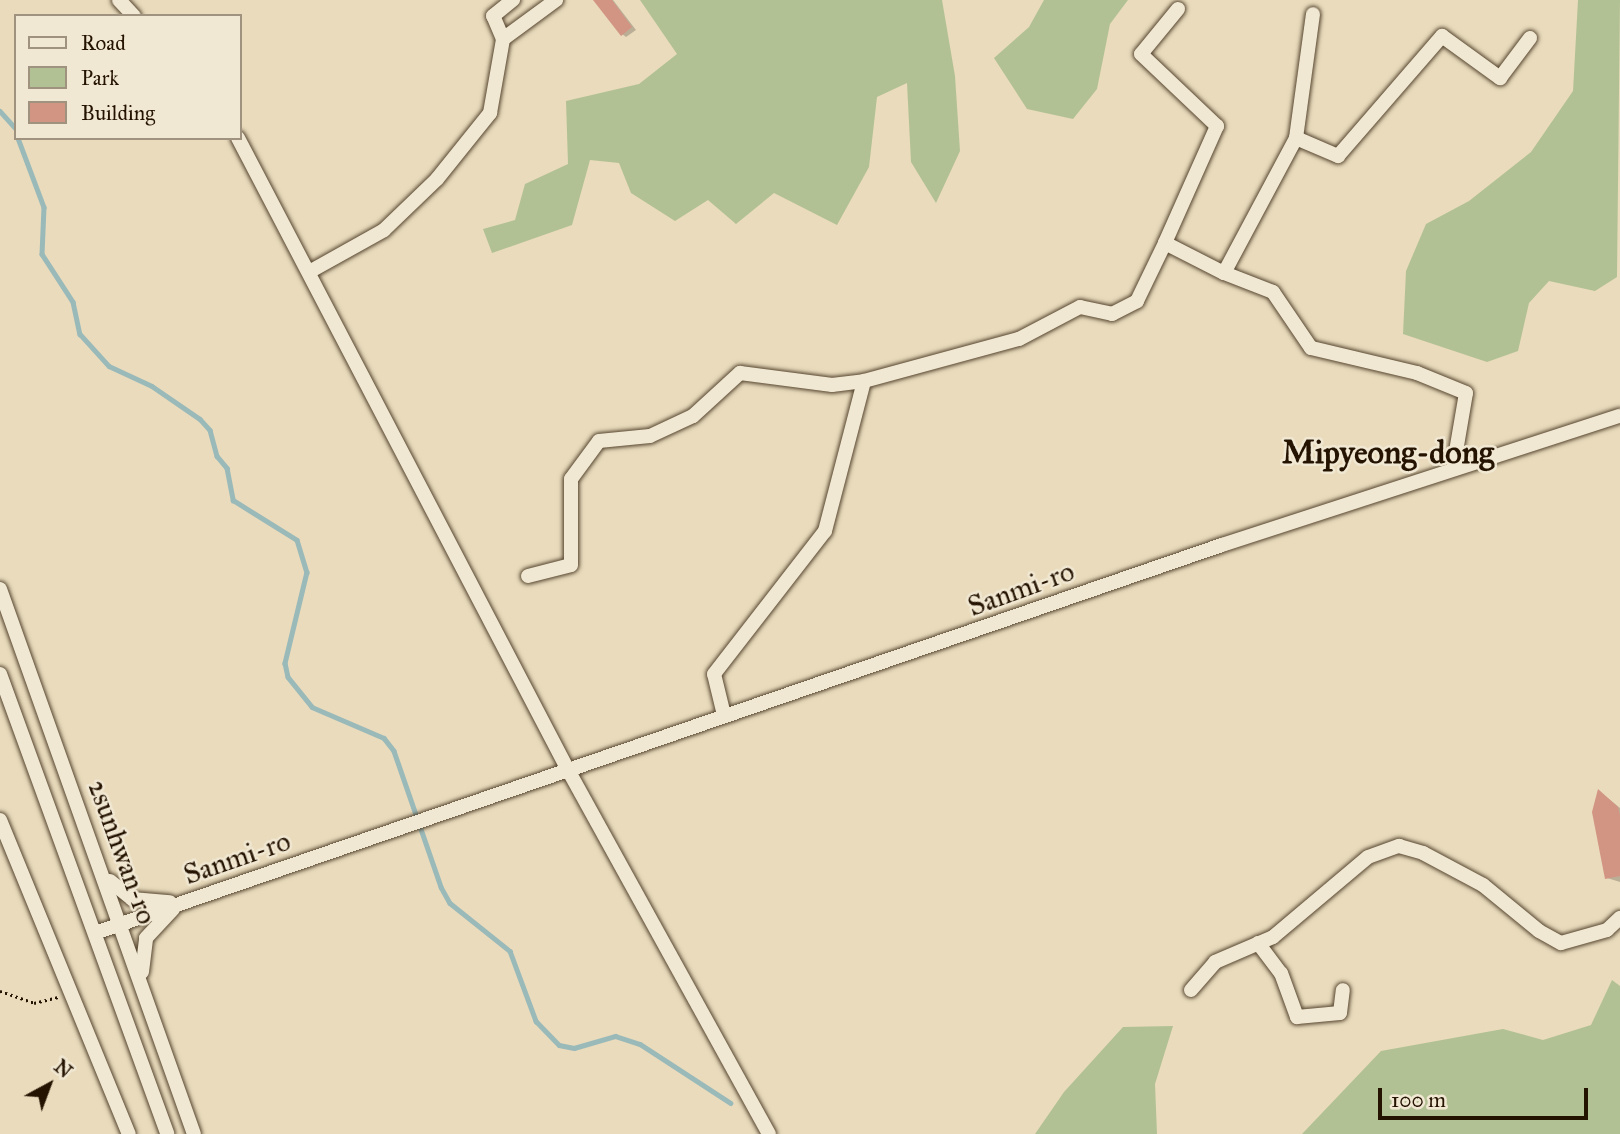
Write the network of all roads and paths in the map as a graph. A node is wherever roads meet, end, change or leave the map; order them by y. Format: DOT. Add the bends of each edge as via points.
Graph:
graph roads {
  1 [pos="118,0"];
  2 [pos="555,0"];
  3 [pos="503,3"];
  4 [pos="1178,9"];
  5 [pos="132,14"];
  6 [pos="1313,14"];
  7 [pos="1530,38"];
  8 [pos="503,39"];
  9 [pos="1296,138"];
  10 [pos="239,140"];
  11 [pos="1165,243"];
  12 [pos="309,272"];
  13 [pos="1224,273"];
  14 [pos="864,381"];
  15 [pos="1620,416"];
  16 [pos="1453,469"];
  17 [pos="528,576"];
  18 [pos="0,589"];
  19 [pos="0,674"];
  20 [pos="4,696"];
  21 [pos="724,715"];
  22 [pos="567,768"];
  23 [pos="0,820"];
  24 [pos="102,867"];
  25 [pos="186,901"];
  26 [pos="1620,918"];
  27 [pos="122,924"];
  28 [pos="95,933"];
  29 [pos="1258,943"];
  30 [pos="142,982"];
  31 [pos="0,990"];
  32 [pos="1191,990"];
  33 [pos="1343,990"];
  34 [pos="72,994"];
  35 [pos="129,1134"];
  36 [pos="167,1134"];
  37 [pos="194,1134"];
  38 [pos="769,1134"];
  1 -- 5 [label="street"];
  2 -- 8 [label="street"];
  3 -- 8 [label="street" via="493,16"];
  4 -- 11 [label="street" via="1141,54 1217,126"];
  6 -- 9 [label="street"];
  7 -- 9 [label="street" via="1500,78 1442,36 1338,156"];
  8 -- 12 [label="street" via="496,100 472,139 384,230"];
  9 -- 13 [label="street"];
  10 -- 12 [label="street"];
  11 -- 13 [label="street"];
  11 -- 14 [label="street" via="1137,301 1112,314 1080,307 1019,339"];
  12 -- 22 [label="street"];
  13 -- 16 [label="street" via="1273,292 1311,348 1417,373 1466,393"];
  14 -- 17 [label="street" via="832,385 740,373 693,416 650,436 599,441 571,479 571,565"];
  14 -- 21 [label="street" via="825,531 714,674"];
  15 -- 16 [label="street, Sanmi-ro"];
  16 -- 21 [label="street, Sanmi-ro"];
  18 -- 24 [label="street, 2sunhwan-ro"];
  19 -- 20 [label="street, 2sunhwan-ro"];
  20 -- 28 [label="street, 2sunhwan-ro"];
  21 -- 22 [label="street, Sanmi-ro"];
  22 -- 25 [label="street, Sanmi-ro"];
  22 -- 38 [label="street"];
  23 -- 34 [label="street"];
  24 -- 25 [label="street" via="117,889 132,899"];
  24 -- 27 [label="street, 2sunhwan-ro"];
  25 -- 27 [label="street, Sanmi-ro"];
  25 -- 30 [label="street" via="161,918 146,937"];
  26 -- 29 [label="street" via="1607,930 1561,943 1483,885 1399,845 1368,858 1273,937"];
  27 -- 28 [label="street, Sanmi-ro"];
  27 -- 30 [label="street, 2sunhwan-ro"];
  28 -- 36 [label="street, 2sunhwan-ro"];
  29 -- 32 [label="street" via="1215,962"];
  29 -- 33 [label="street" via="1281,974 1297,1017 1340,1013"];
  30 -- 37 [label="street, 2sunhwan-ro"];
  31 -- 34 [label="path" via="34,1003"];
  34 -- 35 [label="street"];
}
